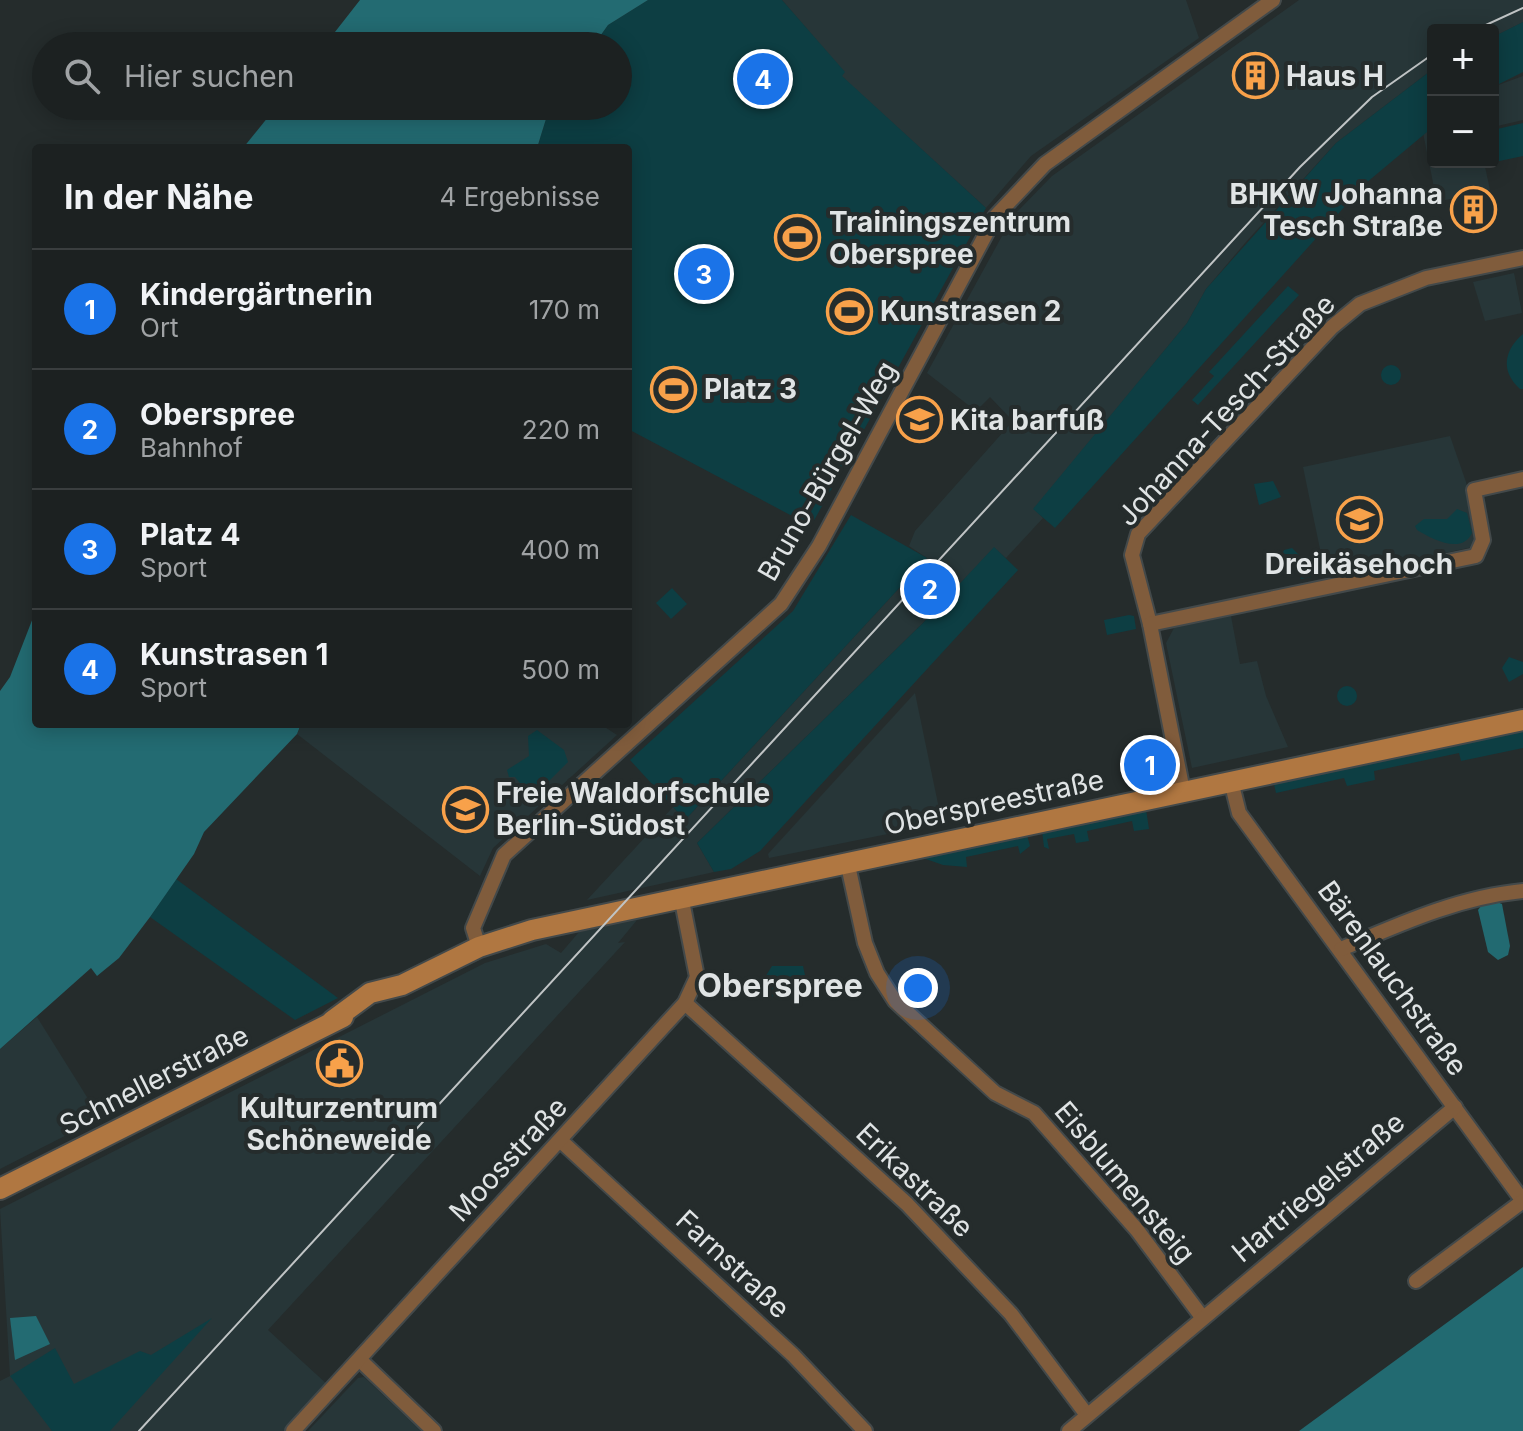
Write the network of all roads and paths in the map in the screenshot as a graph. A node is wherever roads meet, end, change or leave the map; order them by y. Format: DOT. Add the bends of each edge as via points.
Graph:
graph roads {
  1 [pos="1273,0"];
  2 [pos="1523,258"];
  3 [pos="1523,479"];
  4 [pos="1150,624"];
  5 [pos="1523,720"];
  6 [pos="1231,781"];
  7 [pos="1183,791"];
  8 [pos="847,861"];
  9 [pos="1523,891"];
  10 [pos="681,896"];
  11 [pos="479,947"];
  12 [pos="1341,949"];
  13 [pos="685,1003"];
  14 [pos="1455,1107"];
  15 [pos="561,1141"];
  16 [pos="0,1189"];
  17 [pos="1521,1193"];
  18 [pos="1416,1281"];
  19 [pos="1202,1317"];
  20 [pos="360,1360"];
  21 [pos="1087,1415"];
  22 [pos="293,1431"];
  23 [pos="434,1431"];
  24 [pos="865,1431"];
  25 [pos="1069,1431"];
  1 -- 11 [label="street, Bruno-Bürgel-Weg" via="1045,164 1007,201 819,546 781,604 504,855 473,928"];
  2 -- 4 [label="street, Johanna-Tesch-Straße" via="1385,291 1332,327 1138,534 1132,555"];
  3 -- 4 [label="street" via="1474,490 1483,540 1476,556"];
  4 -- 7 [label="street, Johanna-Tesch-Straße"];
  5 -- 6 [label="main road, Oberspreestraße"];
  6 -- 7 [label="main road, Oberspreestraße"];
  6 -- 12 [label="street, Bärenlauchstraße" via="1239,813"];
  7 -- 8 [label="main road, Oberspreestraße"];
  8 -- 10 [label="main road, Oberspreestraße"];
  8 -- 19 [label="street, Eisblumensteig" via="865,943 895,1001 995,1093 1034,1113 1137,1230"];
  9 -- 12 [label="street" via="1421,915"];
  10 -- 11 [label="main road, Oberspreestraße"];
  10 -- 13 [label="street, Moosstraße" via="697,977"];
  11 -- 16 [label="main road, Schnellerstraße" via="402,985 376,1005 332,1021"];
  12 -- 14 [label="street, Bärenlauchstraße"];
  13 -- 15 [label="street, Moosstraße"];
  13 -- 21 [label="street, Erikastraße" via="907,1204 1011,1314"];
  14 -- 17 [label="street, Bärenlauchstraße"];
  14 -- 19 [label="street, Hartriegelstraße"];
  15 -- 20 [label="street, Moosstraße"];
  15 -- 24 [label="street, Farnstraße" via="793,1355"];
  17 -- 18 [label="street"];
  19 -- 21 [label="street, Hartriegelstraße"];
  20 -- 22 [label="street, Moosstraße"];
  20 -- 23 [label="street"];
  21 -- 25 [label="street, Hartriegelstraße"];
}
